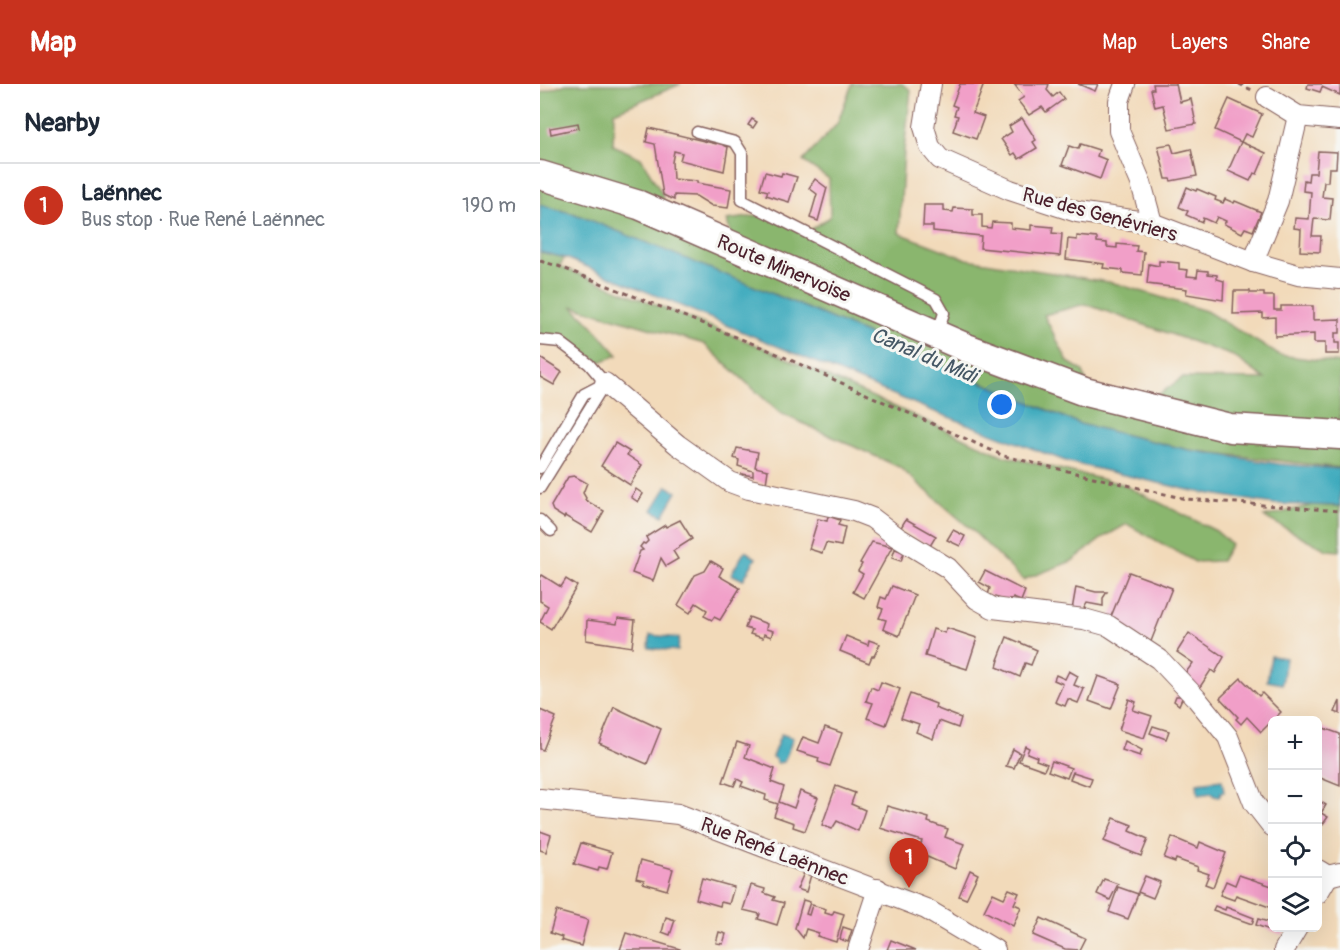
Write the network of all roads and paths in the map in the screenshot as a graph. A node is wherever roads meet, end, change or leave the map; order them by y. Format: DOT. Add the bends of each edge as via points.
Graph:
graph roads {
  1 [pos="931,84"];
  2 [pos="1125,84"];
  3 [pos="1267,98"];
  4 [pos="1299,116"];
  5 [pos="1340,120"];
  6 [pos="697,132"];
  7 [pos="540,175"];
  8 [pos="1152,224"];
  9 [pos="540,261"];
  10 [pos="1253,262"];
  11 [pos="1340,279"];
  12 [pos="937,334"];
  13 [pos="540,340"];
  14 [pos="605,383"];
  15 [pos="1340,435"];
  16 [pos="540,468"];
  17 [pos="540,488"];
  18 [pos="1340,511"];
  19 [pos="540,520"];
  20 [pos="551,531"];
  21 [pos="540,799"];
  22 [pos="1270,824"];
  23 [pos="878,889"];
  24 [pos="1294,932"];
  25 [pos="858,950"];
  26 [pos="996,950"];
  27 [pos="1284,950"];
  1 -- 8 [label="street, Rue des Genévriers" via="924,127 930,147 940,159 1010,190 1077,212"];
  2 -- 8 [label="street" via="1119,101 1119,131 1141,183"];
  3 -- 4 [label="street"];
  4 -- 5 [label="street"];
  4 -- 10 [label="street" via="1278,201"];
  6 -- 12 [label="lane" via="735,142 742,153 742,200 936,299 944,313"];
  7 -- 12 [label="main road, Route Minervoise" via="639,205"];
  8 -- 10 [label="street, Rue des Genévriers"];
  9 -- 18 [label="path" via="766,349 1005,456 1186,499"];
  10 -- 11 [label="street, Rue des Genévriers" via="1298,275"];
  12 -- 15 [label="main road, Route Minervoise" via="1085,392 1230,428"];
  13 -- 14 [label="lane" via="560,342 589,364"];
  14 -- 16 [label="lane" via="584,394"];
  14 -- 17 [label="lane"];
  14 -- 22 [label="street" via="678,445 730,482 854,510 872,518 948,568 977,599 993,608 1084,619 1109,626 1158,659 1228,737 1254,803"];
  19 -- 20 [label="lane"];
  21 -- 23 [label="street, Rue René Laënnec" via="678,814"];
  23 -- 25 [label="street"];
  23 -- 26 [label="street, Rue René Laënnec" via="926,909"];
  24 -- 27 [label="street"];
}
